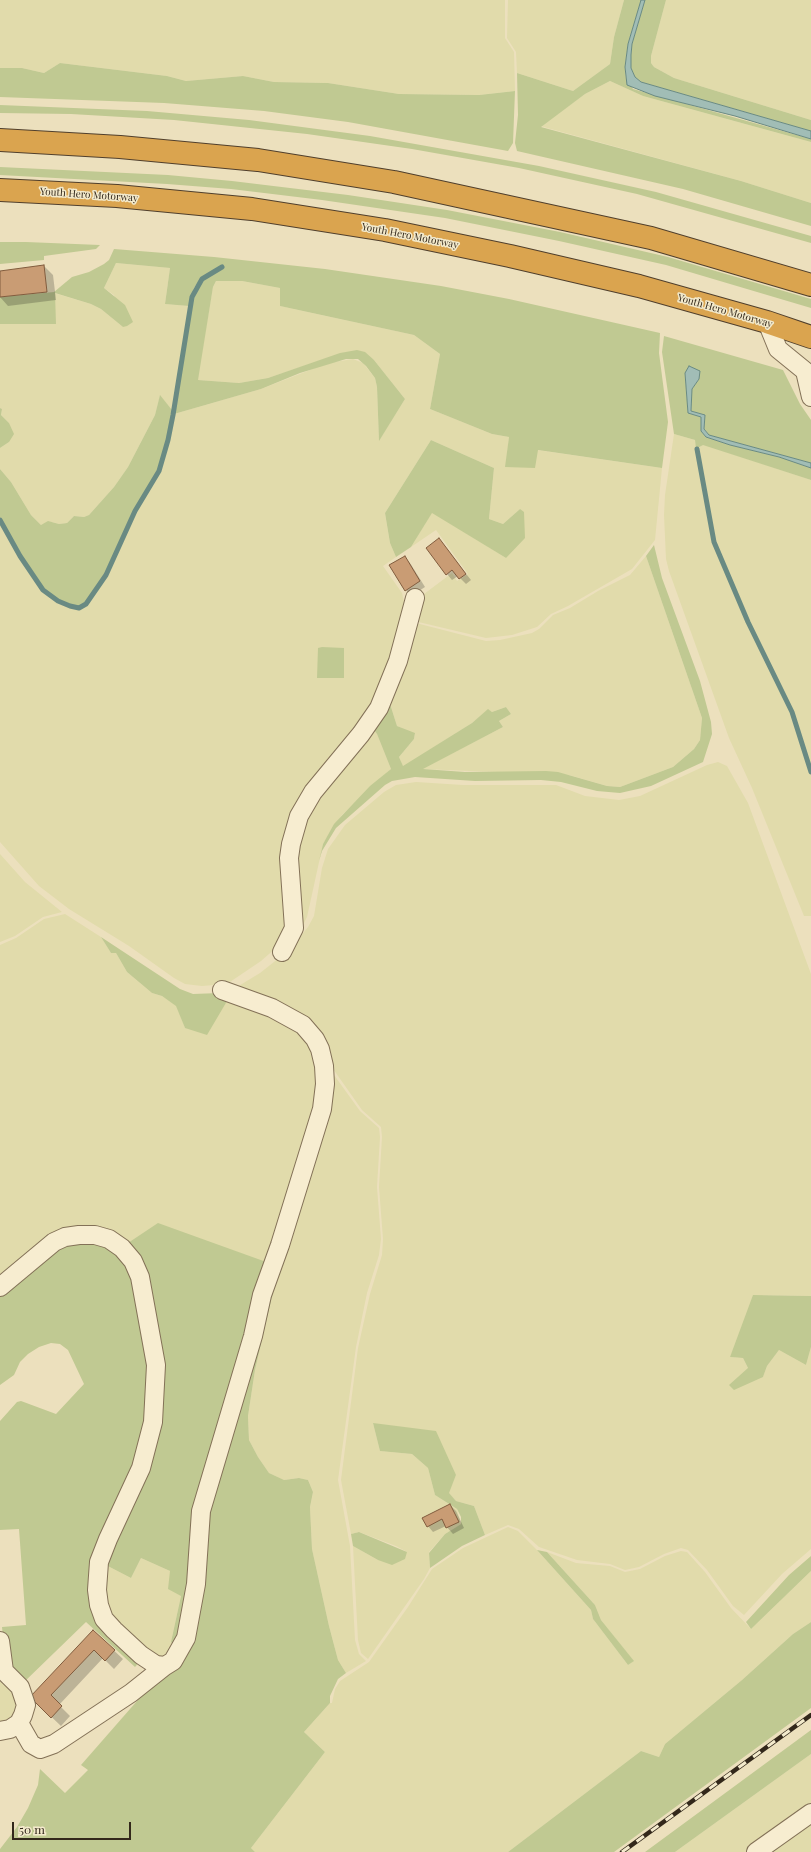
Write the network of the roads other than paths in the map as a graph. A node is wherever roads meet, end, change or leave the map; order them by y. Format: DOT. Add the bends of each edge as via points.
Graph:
graph roads {
  1 [pos="0,140"];
  2 [pos="0,190"];
  3 [pos="811,285"];
  4 [pos="768,322"];
  5 [pos="811,337"];
  6 [pos="811,397"];
  7 [pos="415,598"];
  8 [pos="282,952"];
  9 [pos="222,990"];
  10 [pos="0,1287"];
  11 [pos="0,1641"];
  12 [pos="165,1666"];
  13 [pos="19,1723"];
  14 [pos="0,1731"];
  15 [pos="811,1813"];
  16 [pos="756,1852"];
  1 -- 3 [label="highway" via="120,147 258,160 394,182 651,238"];
  2 -- 4 [label="highway, Youth Hero Motorway" via="117,196 252,209 385,230 639,286"];
  4 -- 5 [label="highway, Youth Hero Motorway"];
  4 -- 6 [label="street" via="778,349 805,371"];
  7 -- 8 [label="street" via="398,661 379,708 362,734 313,792 299,816 289,858 294,928"];
  9 -- 12 [label="street" via="272,1008 303,1025 320,1048 325,1084 322,1110 262,1295 253,1336 201,1510 196,1584 186,1638 173,1661"];
  10 -- 12 [label="street" via="54,1242 79,1235 95,1235 109,1239 122,1248 133,1261 140,1277 156,1366 154,1422 141,1468 99,1562 97,1590 104,1619 141,1655 156,1665"];
  11 -- 13 [label="street" via="4,1671 20,1687 24,1696 26,1705"];
  12 -- 13 [label="street" via="131,1693 54,1744 40,1748 31,1744"];
  13 -- 14 [label="street" via="10,1730"];
  15 -- 16 [label="street"];
}
